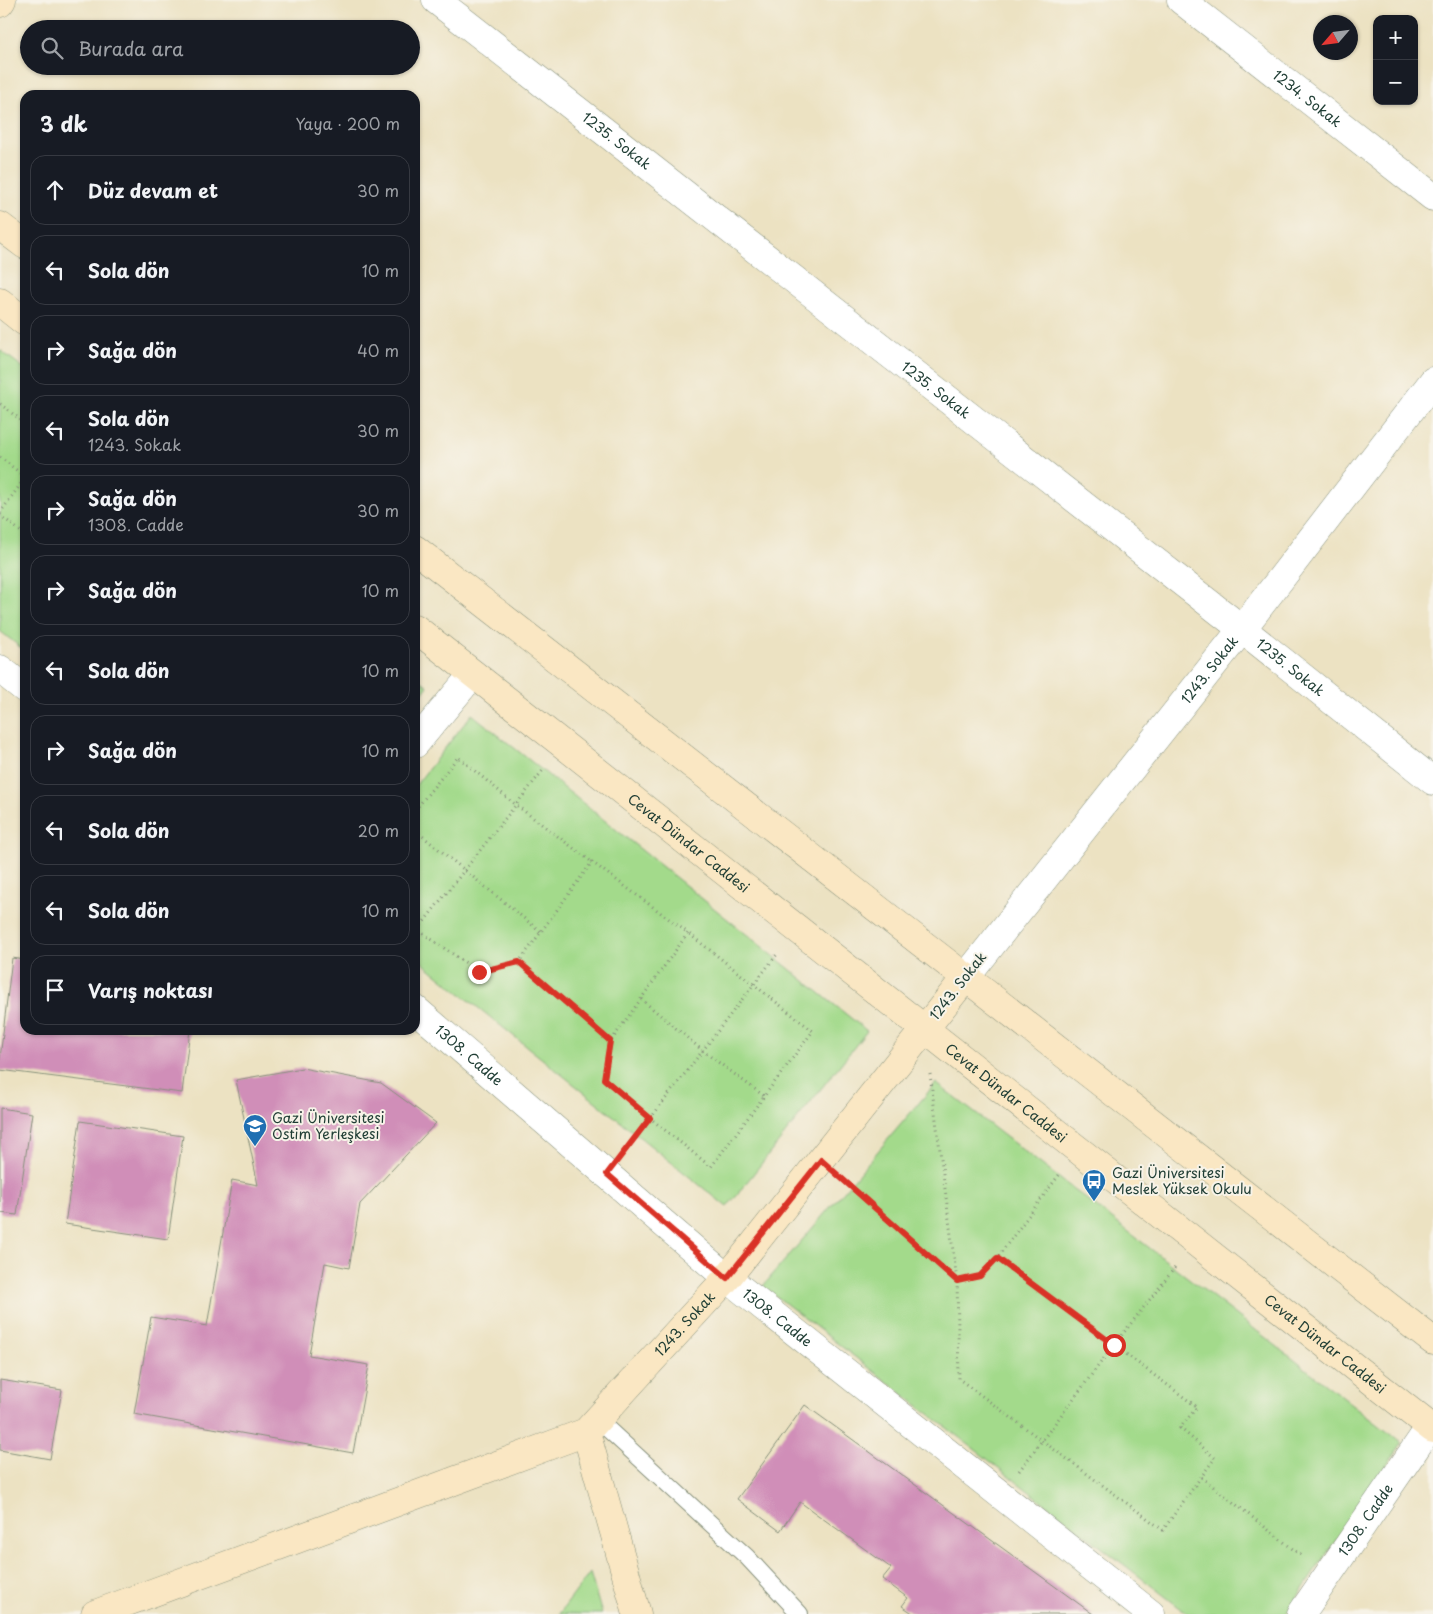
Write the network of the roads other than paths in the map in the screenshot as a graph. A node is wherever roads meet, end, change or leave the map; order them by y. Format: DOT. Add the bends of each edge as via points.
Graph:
graph roads {
  1 [pos="2,0"];
  2 [pos="436,0"];
  3 [pos="1181,0"];
  4 [pos="0,3"];
  5 [pos="1433,197"];
  6 [pos="0,226"];
  7 [pos="20,241"];
  8 [pos="0,302"];
  9 [pos="20,318"];
  10 [pos="1433,381"];
  11 [pos="420,553"];
  12 [pos="1242,629"];
  13 [pos="420,632"];
  14 [pos="0,669"];
  15 [pos="473,674"];
  16 [pos="20,685"];
  17 [pos="420,738"];
  18 [pos="1433,781"];
  19 [pos="966,977"];
  20 [pos="420,1013"];
  21 [pos="924,1029"];
  22 [pos="727,1278"];
  23 [pos="1433,1340"];
  24 [pos="592,1426"];
  25 [pos="1432,1428"];
  26 [pos="95,1614"];
  27 [pos="637,1614"];
  28 [pos="800,1614"];
  29 [pos="1151,1614"];
  30 [pos="1301,1614"];
  1 -- 4 [label="street"];
  2 -- 12 [label="street, 1235. Sokak"];
  3 -- 5 [label="street, 1234. Sokak"];
  6 -- 7 [label="street"];
  8 -- 9 [label="street"];
  10 -- 12 [label="street, 1243. Sokak"];
  11 -- 19 [label="street"];
  12 -- 18 [label="street, 1235. Sokak"];
  12 -- 19 [label="street, 1243. Sokak"];
  13 -- 15 [label="street, Cevat Dündar Caddesi"];
  14 -- 16 [label="street"];
  15 -- 17 [label="street"];
  15 -- 21 [label="street, Cevat Dündar Caddesi"];
  19 -- 21 [label="street, 1243. Sokak"];
  19 -- 23 [label="street"];
  20 -- 22 [label="street, 1308. Cadde"];
  21 -- 22 [label="street, 1243. Sokak"];
  21 -- 25 [label="street, Cevat Dündar Caddesi"];
  22 -- 24 [label="street, 1243. Sokak"];
  22 -- 29 [label="street, 1308. Cadde"];
  24 -- 26 [label="street"];
  24 -- 27 [label="street"];
  24 -- 28 [label="lane" via="748,1557"];
  25 -- 30 [label="street, 1308. Cadde"];
}
